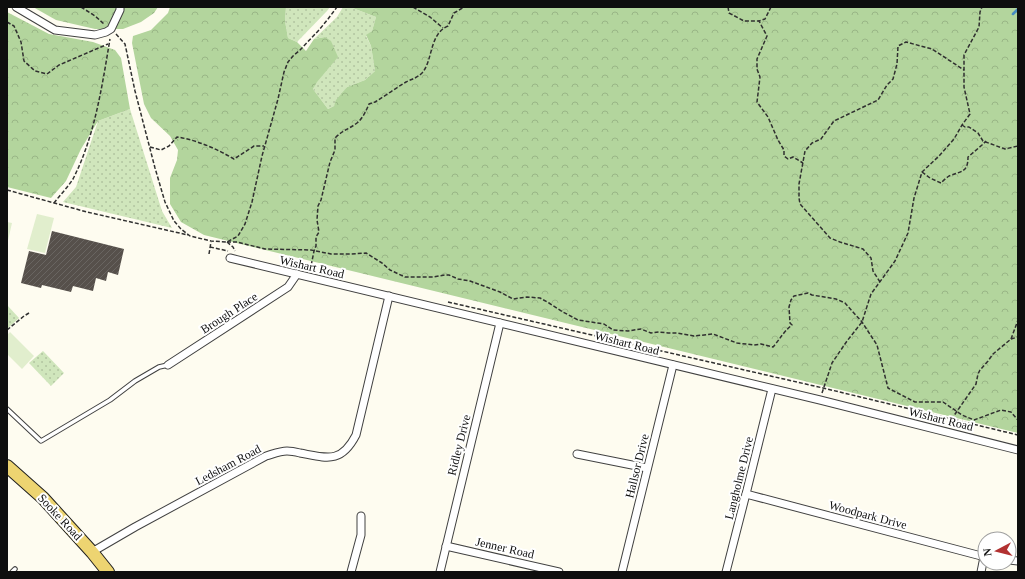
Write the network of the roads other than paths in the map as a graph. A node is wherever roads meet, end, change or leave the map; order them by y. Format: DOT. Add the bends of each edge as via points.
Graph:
graph roads {
  1 [pos="16,7"];
  2 [pos="120,7"];
  3 [pos="230,258"];
  4 [pos="297,274"];
  5 [pos="389,296"];
  6 [pos="500,323"];
  7 [pos="168,365"];
  8 [pos="673,365"];
  9 [pos="772,389"];
  10 [pos="7,409"];
  11 [pos="1018,450"];
  12 [pos="577,454"];
  13 [pos="8,468"];
  14 [pos="647,468"];
  15 [pos="746,494"];
  16 [pos="360,516"];
  17 [pos="446,546"];
  18 [pos="92,552"];
  19 [pos="977,555"];
  20 [pos="108,572"];
  21 [pos="351,572"];
  22 [pos="440,572"];
  23 [pos="559,572"];
  24 [pos="622,572"];
  25 [pos="726,572"];
  1 -- 2 [label="street" via="55,30 95,35 111,29"];
  3 -- 4 [label="street, Wishart Road"];
  4 -- 5 [label="street, Wishart Road"];
  4 -- 7 [label="street, Brough Place" via="288,287"];
  5 -- 6 [label="street, Wishart Road"];
  5 -- 18 [label="street, Ledsham Road" via="356,435 344,452 325,457 289,451 266,456"];
  6 -- 8 [label="street, Wishart Road"];
  6 -- 17 [label="street, Ridley Drive"];
  7 -- 10 [label="lane" via="159,367 135,381 110,400 41,441"];
  8 -- 9 [label="street, Wishart Road"];
  8 -- 14 [label="street, Hallsor Drive"];
  9 -- 11 [label="street, Wishart Road"];
  9 -- 15 [label="street, Langholme Drive"];
  12 -- 14 [label="street"];
  13 -- 18 [label="main road, Sooke Road" via="43,498"];
  14 -- 24 [label="street, Hallsor Drive"];
  15 -- 19 [label="street, Woodpark Drive"];
  15 -- 25 [label="street, Langholme Drive"];
  16 -- 21 [label="street" via="361,535"];
  17 -- 22 [label="street, Ridley Drive"];
  17 -- 23 [label="street, Jenner Road"];
  18 -- 20 [label="main road, Sooke Road"];
}
